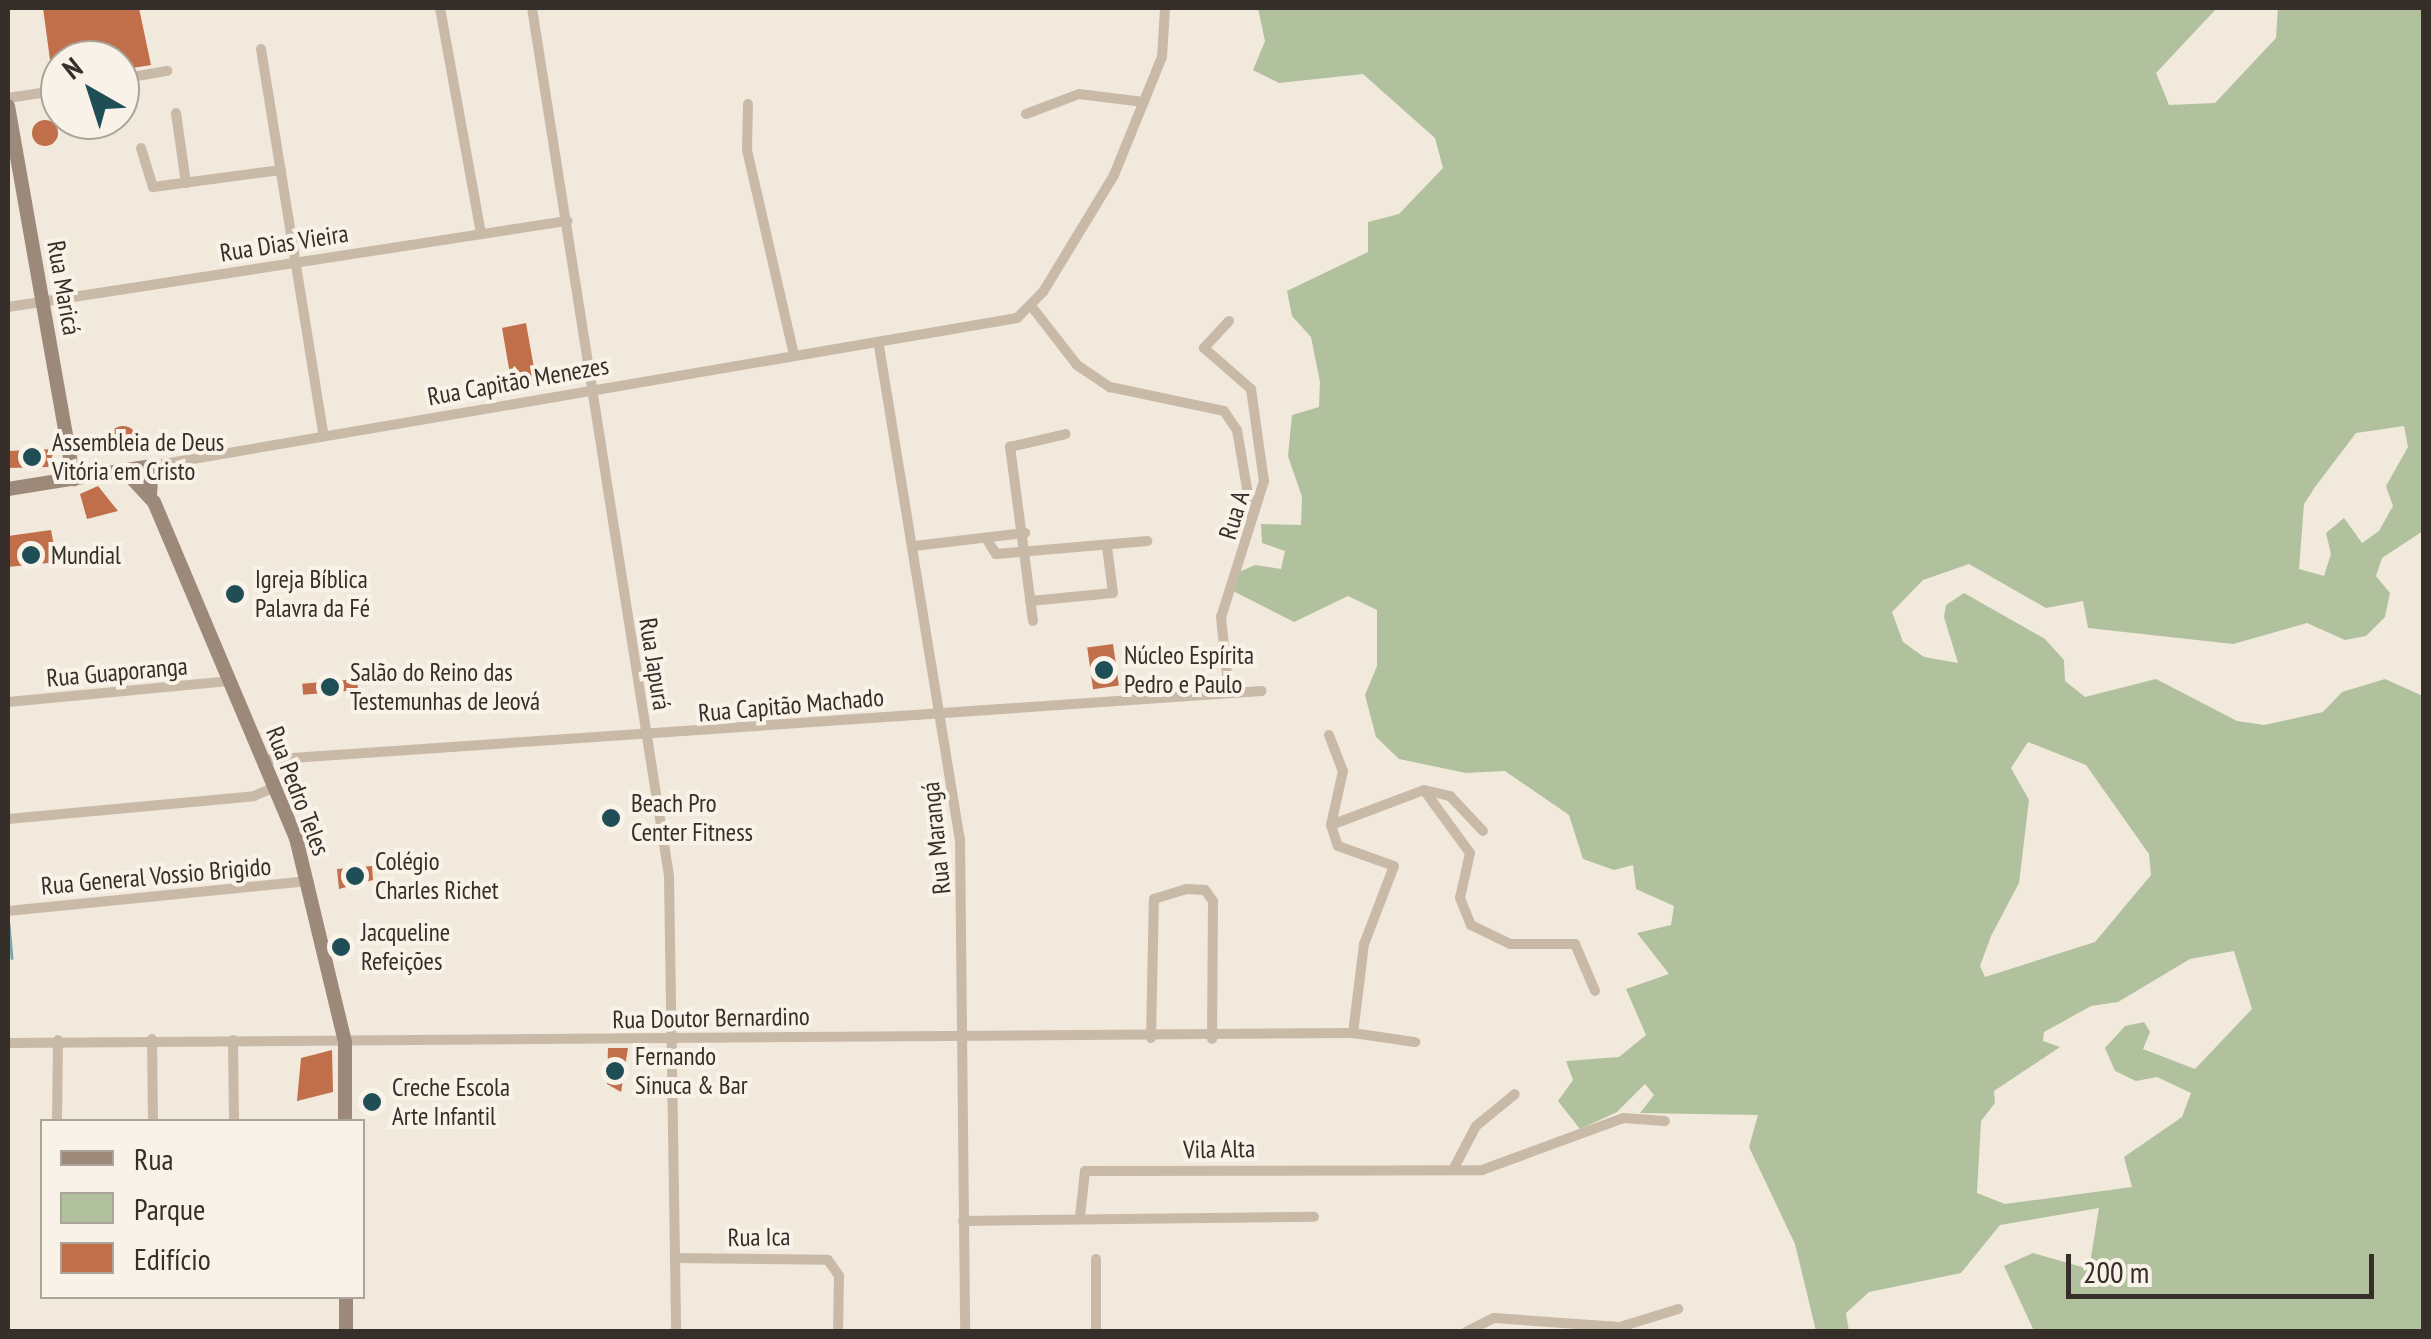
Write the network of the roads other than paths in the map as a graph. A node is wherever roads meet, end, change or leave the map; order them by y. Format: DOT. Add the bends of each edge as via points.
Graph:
graph roads {
  1 [pos="440,8"];
  2 [pos="532,8"];
  3 [pos="1165,8"];
  4 [pos="261,49"];
  5 [pos="167,71"];
  6 [pos="140,76"];
  7 [pos="40,95"];
  8 [pos="8,102"];
  9 [pos="1144,102"];
  10 [pos="748,104"];
  11 [pos="176,113"];
  12 [pos="1026,114"];
  13 [pos="141,148"];
  14 [pos="281,170"];
  15 [pos="186,183"];
  16 [pos="567,222"];
  17 [pos="481,234"];
  18 [pos="295,262"];
  19 [pos="45,300"];
  20 [pos="8,307"];
  21 [pos="1032,307"];
  22 [pos="1228,321"];
  23 [pos="879,346"];
  24 [pos="794,356"];
  25 [pos="594,391"];
  26 [pos="1066,434"];
  27 [pos="324,436"];
  28 [pos="152,466"];
  29 [pos="124,470"];
  30 [pos="74,478"];
  31 [pos="8,489"];
  32 [pos="150,493"];
  33 [pos="1252,519"];
  34 [pos="1025,533"];
  35 [pos="986,538"];
  36 [pos="1147,542"];
  37 [pos="914,546"];
  38 [pos="1107,546"];
  39 [pos="1027,552"];
  40 [pos="1030,601"];
  41 [pos="1033,621"];
  42 [pos="229,680"];
  43 [pos="1262,692"];
  44 [pos="1229,693"];
  45 [pos="8,702"];
  46 [pos="940,712"];
  47 [pos="1330,735"];
  48 [pos="646,737"];
  49 [pos="263,760"];
  50 [pos="275,787"];
  51 [pos="1424,790"];
  52 [pos="8,819"];
  53 [pos="1331,825"];
  54 [pos="1484,832"];
  55 [pos="308,882"];
  56 [pos="8,911"];
  57 [pos="1595,991"];
  58 [pos="1353,1033"];
  59 [pos="964,1036"];
  60 [pos="152,1038"];
  61 [pos="670,1038"];
  62 [pos="1151,1038"];
  63 [pos="1212,1038"];
  64 [pos="58,1040"];
  65 [pos="232,1040"];
  66 [pos="345,1042"];
  67 [pos="1415,1042"];
  68 [pos="8,1043"];
  69 [pos="1515,1094"];
  70 [pos="56,1119"];
  71 [pos="153,1119"];
  72 [pos="234,1119"];
  73 [pos="346,1119"];
  74 [pos="1665,1121"];
  75 [pos="1454,1168"];
  76 [pos="1080,1217"];
  77 [pos="1314,1217"];
  78 [pos="963,1221"];
  79 [pos="674,1258"];
  80 [pos="1096,1259"];
  81 [pos="346,1299"];
  82 [pos="1678,1310"];
  83 [pos="1591,1326"];
  84 [pos="346,1332"];
  85 [pos="676,1332"];
  86 [pos="838,1332"];
  87 [pos="965,1332"];
  88 [pos="1096,1332"];
  89 [pos="1466,1332"];
  1 -- 17 [label="street"];
  2 -- 16 [label="street, Rua Japurá"];
  3 -- 9 [label="street" via="1162,57"];
  4 -- 14 [label="street"];
  5 -- 6 [label="street"];
  7 -- 8 [label="street"];
  8 -- 19 [label="street, Rua Maricá"];
  9 -- 12 [label="street" via="1079,94"];
  9 -- 21 [label="street" via="1114,175"];
  10 -- 24 [label="street" via="747,150"];
  11 -- 15 [label="street"];
  13 -- 15 [label="street" via="152,187"];
  14 -- 15 [label="street"];
  14 -- 18 [label="street"];
  16 -- 17 [label="street, Rua Dias Vieira"];
  16 -- 25 [label="street, Rua Japurá"];
  17 -- 18 [label="street, Rua Dias Vieira"];
  18 -- 19 [label="street, Rua Dias Vieira"];
  18 -- 27 [label="street"];
  19 -- 20 [label="street, Rua Dias Vieira"];
  19 -- 30 [label="street, Rua Maricá"];
  21 -- 23 [label="street, Rua Capitão Menezes" via="1017,318"];
  21 -- 33 [label="street" via="1077,365 1110,387 1224,411 1237,430"];
  22 -- 33 [label="street, Rua A" via="1204,348 1243,378 1258,403 1264,481"];
  23 -- 24 [label="street, Rua Capitão Menezes"];
  23 -- 37 [label="street, Rua Marangá"];
  24 -- 25 [label="street, Rua Capitão Menezes"];
  25 -- 27 [label="street, Rua Capitão Menezes"];
  25 -- 48 [label="street, Rua Japurá"];
  26 -- 34 [label="street" via="1011,444"];
  27 -- 28 [label="street, Rua Capitão Menezes"];
  28 -- 29 [label="street, Rua Capitão Menezes"];
  28 -- 32 [label="street, Rua Pedro Teles"];
  29 -- 30 [label="street, Rua Capitão Menezes"];
  29 -- 32 [label="street, Rua Pedro Teles"];
  30 -- 31 [label="street, Rua Capitão Menezes"];
  32 -- 42 [label="street, Rua Pedro Teles"];
  33 -- 44 [label="street, Rua A" via="1222,617"];
  34 -- 35 [label="street"];
  34 -- 39 [label="street"];
  35 -- 37 [label="street"];
  35 -- 39 [label="street" via="996,554"];
  36 -- 38 [label="street"];
  37 -- 46 [label="street, Rua Marangá"];
  38 -- 39 [label="street"];
  38 -- 40 [label="street" via="1114,593"];
  39 -- 40 [label="street"];
  40 -- 41 [label="street"];
  42 -- 45 [label="street, Rua Guaporanga"];
  42 -- 49 [label="street, Rua Pedro Teles"];
  43 -- 44 [label="street, Rua Capitão Machado"];
  44 -- 46 [label="street, Rua Capitão Machado"];
  46 -- 48 [label="street, Rua Capitão Machado"];
  46 -- 59 [label="street, Rua Marangá" via="960,838"];
  47 -- 53 [label="street" via="1343,772"];
  48 -- 49 [label="street, Rua Capitão Machado"];
  48 -- 61 [label="street, Rua Japurá" via="669,876"];
  49 -- 50 [label="street, Rua Pedro Teles"];
  50 -- 52 [label="street" via="254,796"];
  50 -- 55 [label="street, Rua Pedro Teles"];
  51 -- 53 [label="street"];
  51 -- 54 [label="street" via="1450,796"];
  51 -- 57 [label="street" via="1445,829 1470,853 1460,898 1471,925 1510,944 1575,944"];
  53 -- 58 [label="street" via="1342,851 1394,866 1364,944"];
  55 -- 56 [label="street, Rua General Vossio Brigido"];
  55 -- 66 [label="street, Rua Pedro Teles"];
  58 -- 63 [label="street, Rua Doutor Bernardino"];
  58 -- 67 [label="street, Rua Doutor Bernardino"];
  59 -- 61 [label="street, Rua Doutor Bernardino"];
  59 -- 62 [label="street, Rua Doutor Bernardino"];
  59 -- 78 [label="street, Rua Marangá"];
  60 -- 64 [label="street, Rua Doutor Bernardino"];
  60 -- 65 [label="street, Rua Doutor Bernardino"];
  60 -- 71 [label="street"];
  61 -- 66 [label="street, Rua Doutor Bernardino"];
  61 -- 79 [label="street, Rua Japurá"];
  62 -- 63 [label="street, Rua Doutor Bernardino"];
  62 -- 63 [label="street" via="1154,899 1186,888 1205,890 1213,901"];
  64 -- 68 [label="street, Rua Doutor Bernardino"];
  64 -- 70 [label="street"];
  65 -- 66 [label="street, Rua Doutor Bernardino"];
  65 -- 72 [label="street"];
  66 -- 73 [label="street, Rua Pedro Teles"];
  69 -- 75 [label="street" via="1476,1126"];
  74 -- 75 [label="street" via="1623,1118 1506,1166"];
  75 -- 76 [label="street, Vila Alta" via="1401,1175 1327,1168 1085,1171"];
  76 -- 77 [label="street"];
  76 -- 78 [label="street"];
  78 -- 87 [label="street, Rua Marangá"];
  79 -- 85 [label="street, Rua Japurá"];
  79 -- 86 [label="street, Rua Ica" via="828,1260 839,1276"];
  80 -- 88 [label="street"];
  81 -- 84 [label="street"];
  82 -- 83 [label="street" via="1634,1326"];
  83 -- 89 [label="street" via="1494,1318"];
}
